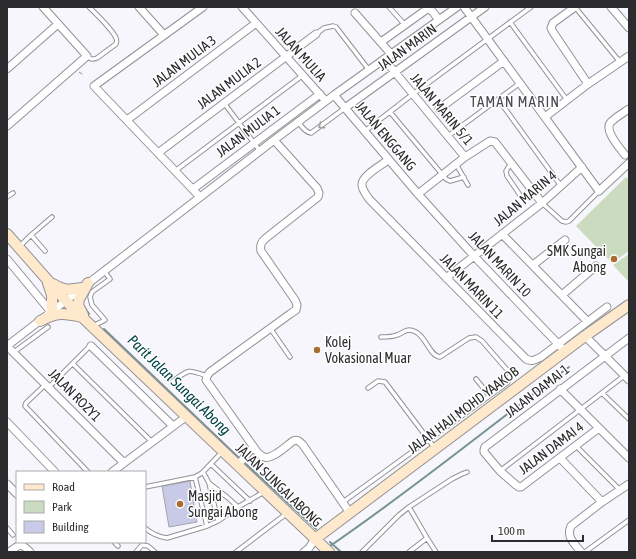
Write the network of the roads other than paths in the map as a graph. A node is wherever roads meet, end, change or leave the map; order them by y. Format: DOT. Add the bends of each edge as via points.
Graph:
graph roads {
  1 [pos="43,7"];
  2 [pos="89,7"];
  3 [pos="139,7"];
  4 [pos="203,7"];
  5 [pos="242,7"];
  6 [pos="389,7"];
  7 [pos="429,7"];
  8 [pos="457,7"];
  9 [pos="464,7"];
  10 [pos="485,7"];
  11 [pos="531,7"];
  12 [pos="575,7"];
  13 [pos="611,7"];
  14 [pos="355,12"];
  15 [pos="472,17"];
  16 [pos="439,20"];
  17 [pos="510,22"];
  18 [pos="256,23"];
  19 [pos="58,24"];
  20 [pos="405,25"];
  21 [pos="629,28"];
  22 [pos="316,34"];
  23 [pos="164,35"];
  24 [pos="487,38"];
  25 [pos="381,42"];
  26 [pos="391,54"];
  27 [pos="87,56"];
  28 [pos="286,56"];
  29 [pos="629,56"];
  30 [pos="384,59"];
  31 [pos="504,60"];
  32 [pos="620,62"];
  33 [pos="7,69"];
  34 [pos="369,70"];
  35 [pos="395,72"];
  36 [pos="303,75"];
  37 [pos="520,83"];
  38 [pos="588,84"];
  39 [pos="320,94"];
  40 [pos="413,94"];
  41 [pos="334,95"];
  42 [pos="498,99"];
  43 [pos="567,100"];
  44 [pos="326,101"];
  45 [pos="224,104"];
  46 [pos="345,108"];
  47 [pos="439,108"];
  48 [pos="629,109"];
  49 [pos="390,112"];
  50 [pos="545,117"];
  51 [pos="127,120"];
  52 [pos="298,122"];
  53 [pos="239,124"];
  54 [pos="7,126"];
  55 [pos="364,131"];
  56 [pos="448,136"];
  57 [pos="274,140"];
  58 [pos="254,144"];
  59 [pos="260,151"];
  60 [pos="158,153"];
  61 [pos="625,155"];
  62 [pos="465,157"];
  63 [pos="388,160"];
  64 [pos="511,163"];
  65 [pos="629,163"];
  66 [pos="456,164"];
  67 [pos="582,167"];
  68 [pos="175,171"];
  69 [pos="442,175"];
  70 [pos="464,177"];
  71 [pos="468,185"];
  72 [pos="561,186"];
  73 [pos="192,189"];
  74 [pos="599,190"];
  75 [pos="13,193"];
  76 [pos="418,194"];
  77 [pos="7,197"];
  78 [pos="200,197"];
  79 [pos="522,198"];
  80 [pos="542,203"];
  81 [pos="52,217"];
  82 [pos="7,234"];
  83 [pos="502,234"];
  84 [pos="31,235"];
  85 [pos="565,240"];
  86 [pos="19,248"];
  87 [pos="45,251"];
  88 [pos="474,256"];
  89 [pos="7,258"];
  90 [pos="532,265"];
  91 [pos="596,266"];
  92 [pos="104,271"];
  93 [pos="446,278"];
  94 [pos="46,279"];
  95 [pos="85,285"];
  96 [pos="562,295"];
  97 [pos="66,301"];
  98 [pos="629,305"];
  99 [pos="607,307"];
  100 [pos="52,311"];
  101 [pos="87,321"];
  102 [pos="588,322"];
  103 [pos="44,324"];
  104 [pos="270,328"];
  105 [pos="381,337"];
  106 [pos="629,338"];
  107 [pos="589,340"];
  108 [pos="111,344"];
  109 [pos="558,344"];
  110 [pos="7,346"];
  111 [pos="91,346"];
  112 [pos="14,352"];
  113 [pos="565,352"];
  114 [pos="602,354"];
  115 [pos="100,355"];
  116 [pos="7,357"];
  117 [pos="290,357"];
  118 [pos="73,364"];
  119 [pos="207,376"];
  120 [pos="627,378"];
  121 [pos="476,379"];
  122 [pos="172,382"];
  123 [pos="47,386"];
  124 [pos="368,388"];
  125 [pos="560,389"];
  126 [pos="602,393"];
  127 [pos="489,395"];
  128 [pos="580,409"];
  129 [pos="187,416"];
  130 [pos="629,419"];
  131 [pos="7,422"];
  132 [pos="173,426"];
  133 [pos="599,428"];
  134 [pos="428,439"];
  135 [pos="152,442"];
  136 [pos="576,446"];
  137 [pos="253,447"];
  138 [pos="435,449"];
  139 [pos="223,451"];
  140 [pos="560,458"];
  141 [pos="629,458"];
  142 [pos="124,463"];
  143 [pos="211,464"];
  144 [pos="238,465"];
  145 [pos="54,471"];
  146 [pos="87,471"];
  147 [pos="113,471"];
  148 [pos="500,471"];
  149 [pos="202,472"];
  150 [pos="467,472"];
  151 [pos="195,477"];
  152 [pos="7,484"];
  153 [pos="210,484"];
  154 [pos="629,484"];
  155 [pos="146,487"];
  156 [pos="620,490"];
  157 [pos="265,492"];
  158 [pos="16,493"];
  159 [pos="250,501"];
  160 [pos="342,502"];
  161 [pos="602,502"];
  162 [pos="238,507"];
  163 [pos="408,507"];
  164 [pos="288,513"];
  165 [pos="350,514"];
  166 [pos="629,520"];
  167 [pos="218,521"];
  168 [pos="207,526"];
  169 [pos="7,528"];
  170 [pos="146,529"];
  171 [pos="13,534"];
  172 [pos="427,538"];
  173 [pos="315,539"];
  174 [pos="115,543"];
  175 [pos="118,546"];
  176 [pos="9,552"];
  177 [pos="30,552"];
  178 [pos="136,552"];
  179 [pos="155,552"];
  180 [pos="236,552"];
  181 [pos="304,552"];
  182 [pos="329,552"];
  183 [pos="363,552"];
  184 [pos="409,552"];
  185 [pos="436,552"];
  186 [pos="581,552"];
  187 [pos="585,552"];
  1 -- 19 [label="street"];
  2 -- 27 [label="lane" via="113,33 117,42 97,58 90,59"];
  3 -- 23 [label="street"];
  4 -- 23 [label="street"];
  5 -- 18 [label="street, JALAN MULIA"];
  6 -- 20 [label="lane"];
  7 -- 16 [label="street"];
  7 -- 20 [label="street"];
  8 -- 16 [label="street"];
  9 -- 15 [label="street"];
  10 -- 15 [label="street, JALAN MARIN"];
  11 -- 17 [label="lane"];
  12 -- 32 [label="lane"];
  12 -- 38 [label="street" via="553,23 551,28"];
  13 -- 21 [label="street"];
  14 -- 25 [label="street"];
  15 -- 24 [label="street"];
  15 -- 35 [label="street, JALAN MARIN"];
  16 -- 26 [label="street"];
  17 -- 24 [label="lane"];
  17 -- 43 [label="lane"];
  18 -- 28 [label="street, JALAN MULIA"];
  18 -- 51 [label="street, JALAN MULIA 3"];
  19 -- 27 [label="street"];
  19 -- 33 [label="street"];
  20 -- 25 [label="street"];
  22 -- 28 [label="street, JALAN MULIA 2"];
  22 -- 34 [label="lane" via="324,28 336,27"];
  23 -- 51 [label="street" via="94,86"];
  24 -- 31 [label="street"];
  24 -- 40 [label="lane"];
  25 -- 26 [label="street"];
  26 -- 30 [label="street"];
  27 -- 54 [label="street"];
  28 -- 36 [label="street, JALAN MULIA"];
  28 -- 45 [label="street, JALAN MULIA 2"];
  29 -- 32 [label="street"];
  30 -- 34 [label="street"];
  30 -- 35 [label="street, JALAN MARIN 5/1"];
  31 -- 37 [label="street"];
  31 -- 47 [label="street"];
  32 -- 38 [label="street"];
  34 -- 41 [label="street"];
  35 -- 40 [label="street, JALAN MARIN 5/1"];
  35 -- 46 [label="street, JALAN MARIN"];
  36 -- 39 [label="street, JALAN MULIA"];
  36 -- 53 [label="lane"];
  37 -- 42 [label="lane"];
  37 -- 50 [label="street"];
  38 -- 43 [label="street"];
  39 -- 44 [label="street, JALAN MULIA"];
  39 -- 58 [label="street, JALAN MULIA 1"];
  40 -- 49 [label="lane"];
  40 -- 56 [label="street, JALAN MARIN 5/1"];
  41 -- 44 [label="street"];
  41 -- 46 [label="street, JALAN ENGGANG"];
  42 -- 56 [label="lane"];
  42 -- 72 [label="lane"];
  43 -- 50 [label="street"];
  44 -- 52 [label="street"];
  45 -- 53 [label="lane"];
  45 -- 60 [label="street, JALAN MULIA 2"];
  46 -- 52 [label="lane, one-way" via="311,133 305,131"];
  46 -- 55 [label="street, JALAN ENGGANG"];
  48 -- 61 [label="street" via="608,126 612,137"];
  49 -- 55 [label="lane"];
  49 -- 69 [label="lane"];
  50 -- 67 [label="street"];
  51 -- 60 [label="street"];
  52 -- 57 [label="street"];
  53 -- 58 [label="lane"];
  53 -- 68 [label="lane"];
  55 -- 63 [label="street, JALAN ENGGANG"];
  56 -- 62 [label="street, JALAN MARIN 5/1"];
  57 -- 59 [label="street"];
  57 -- 104 [label="street" via="319,193 318,197 261,243 262,251 297,305 296,310"];
  58 -- 59 [label="lane"];
  58 -- 73 [label="street, JALAN MULIA 1"];
  59 -- 78 [label="street"];
  60 -- 68 [label="street"];
  62 -- 64 [label="street" via="493,141"];
  62 -- 66 [label="street"];
  63 -- 76 [label="street, JALAN ENGGANG"];
  63 -- 93 [label="street, JALAN MARIN 11" via="364,177 361,183 363,191"];
  64 -- 79 [label="lane" via="506,172 507,176"];
  64 -- 80 [label="street"];
  65 -- 74 [label="street"];
  66 -- 69 [label="street"];
  66 -- 70 [label="lane"];
  67 -- 72 [label="street, JALAN MARIN 4"];
  67 -- 74 [label="street"];
  68 -- 73 [label="street"];
  69 -- 70 [label="lane" via="450,180"];
  69 -- 76 [label="street"];
  70 -- 71 [label="lane"];
  72 -- 80 [label="street, JALAN MARIN 4"];
  73 -- 78 [label="street"];
  74 -- 80 [label="lane" via="566,222"];
  75 -- 77 [label="lane"];
  76 -- 88 [label="street, JALAN MARIN 10"];
  78 -- 92 [label="street"];
  80 -- 83 [label="street, JALAN MARIN 4"];
  81 -- 84 [label="lane"];
  82 -- 86 [label="street, JALAN SUNGAI ABONG"];
  83 -- 88 [label="street, JALAN MARIN 4"];
  83 -- 90 [label="street"];
  84 -- 86 [label="lane"];
  84 -- 87 [label="lane"];
  85 -- 90 [label="street, JALAN MARIN 10"];
  86 -- 94 [label="street, JALAN SUNGAI ABONG"];
  88 -- 93 [label="street, JALAN MARIN 4"];
  88 -- 109 [label="street, JALAN MARIN 10"];
  89 -- 100 [label="street"];
  90 -- 96 [label="street"];
  91 -- 96 [label="street"];
  92 -- 95 [label="street"];
  92 -- 101 [label="lane" via="110,279 92,292 90,297 92,304 105,320"];
  93 -- 109 [label="street, JALAN MARIN 11" via="530,361 541,357"];
  94 -- 95 [label="street" via="64,289 71,290"];
  94 -- 97 [label="street, JALAN SUNGAI ABONG"];
  94 -- 100 [label="street" via="52,295"];
  95 -- 97 [label="street"];
  95 -- 101 [label="street" via="78,306"];
  96 -- 102 [label="street"];
  97 -- 100 [label="street"];
  97 -- 101 [label="street, JALAN SUNGAI ABONG"];
  98 -- 107 [label="street, JALAN HAJI MOHD YAAKOB"];
  99 -- 102 [label="street, JALAN MARIN 11"];
  100 -- 103 [label="street"];
  101 -- 103 [label="street" via="73,315 60,314 52,315"];
  101 -- 108 [label="street, JALAN SUNGAI ABONG"];
  102 -- 109 [label="street, JALAN MARIN 11"];
  103 -- 110 [label="street"];
  103 -- 112 [label="lane"];
  104 -- 117 [label="lane"];
  104 -- 119 [label="street"];
  105 -- 127 [label="lane" via="409,330 416,332 437,357 469,338 479,338 510,375 507,383"];
  106 -- 114 [label="street, JALAN DAMAI 1"];
  107 -- 113 [label="street, JALAN HAJI MOHD YAAKOB"];
  107 -- 114 [label="street"];
  108 -- 115 [label="street"];
  108 -- 129 [label="street, JALAN SUNGAI ABONG"];
  109 -- 113 [label="street, JALAN MARIN 10"];
  110 -- 112 [label="street, JALAN ROZY1"];
  111 -- 115 [label="street"];
  111 -- 118 [label="lane"];
  112 -- 116 [label="street"];
  112 -- 123 [label="street, JALAN ROZY1"];
  113 -- 138 [label="street, JALAN HAJI MOHD YAAKOB"];
  114 -- 120 [label="street"];
  114 -- 125 [label="street, JALAN DAMAI 1"];
  115 -- 132 [label="street"];
  118 -- 123 [label="lane"];
  118 -- 135 [label="lane"];
  119 -- 122 [label="lane" via="188,371"];
  119 -- 137 [label="street" via="208,384"];
  120 -- 126 [label="lane"];
  121 -- 127 [label="lane"];
  123 -- 142 [label="street, JALAN ROZY1"];
  123 -- 146 [label="lane" via="24,405"];
  124 -- 134 [label="lane" via="378,381 384,382"];
  125 -- 128 [label="street"];
  125 -- 148 [label="street, JALAN DAMAI 1" via="485,447 484,452"];
  126 -- 128 [label="lane"];
  126 -- 130 [label="lane"];
  127 -- 134 [label="lane"];
  128 -- 133 [label="street"];
  128 -- 148 [label="lane"];
  129 -- 132 [label="street"];
  129 -- 139 [label="street, JALAN SUNGAI ABONG"];
  131 -- 145 [label="street"];
  132 -- 135 [label="street"];
  133 -- 136 [label="street, JALAN DAMAI 4"];
  133 -- 141 [label="street"];
  134 -- 138 [label="lane"];
  134 -- 160 [label="lane"];
  135 -- 142 [label="street"];
  136 -- 140 [label="street, JALAN DAMAI 4"];
  136 -- 156 [label="lane"];
  137 -- 144 [label="street"];
  137 -- 160 [label="street" via="258,453 268,457 293,441 299,441"];
  138 -- 165 [label="street, JALAN HAJI MOHD YAAKOB"];
  139 -- 143 [label="lane"];
  139 -- 144 [label="street, JALAN SUNGAI ABONG"];
  140 -- 148 [label="street, JALAN DAMAI 4" via="521,487"];
  140 -- 161 [label="street"];
  142 -- 147 [label="street"];
  143 -- 149 [label="lane"];
  143 -- 159 [label="lane"];
  144 -- 157 [label="street, JALAN SUNGAI ABONG"];
  149 -- 151 [label="lane"];
  149 -- 153 [label="lane"];
  150 -- 163 [label="lane"];
  151 -- 155 [label="lane"];
  151 -- 168 [label="lane"];
  152 -- 158 [label="street"];
  153 -- 162 [label="lane"];
  153 -- 167 [label="lane"];
  154 -- 156 [label="street"];
  156 -- 161 [label="street"];
  157 -- 159 [label="lane"];
  157 -- 164 [label="street, JALAN SUNGAI ABONG"];
  159 -- 162 [label="lane"];
  160 -- 165 [label="street"];
  161 -- 186 [label="street" via="570,526 570,538"];
  162 -- 167 [label="lane"];
  163 -- 172 [label="lane"];
  163 -- 183 [label="lane"];
  164 -- 173 [label="street, JALAN SUNGAI ABONG"];
  164 -- 180 [label="lane"];
  165 -- 173 [label="street, JALAN HAJI MOHD YAAKOB"];
  166 -- 187 [label="lane"];
  167 -- 168 [label="lane"];
  168 -- 170 [label="lane" via="167,538 152,534"];
  169 -- 171 [label="lane"];
  172 -- 184 [label="lane"];
  172 -- 185 [label="lane"];
  173 -- 181 [label="street"];
  173 -- 182 [label="street, JALAN SUNGAI ABONG"];
  174 -- 175 [label="lane"];
  176 -- 177 [label="street" via="21,545"];
  178 -- 179 [label="lane" via="142,545"];
}
